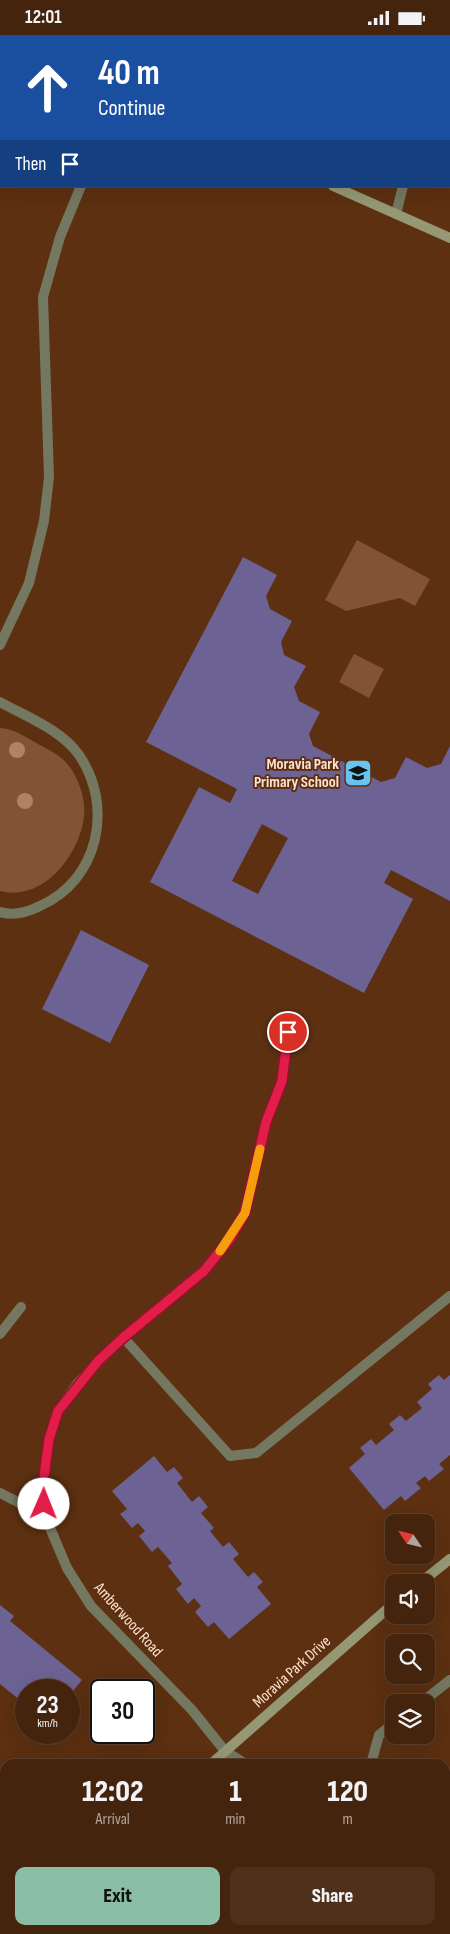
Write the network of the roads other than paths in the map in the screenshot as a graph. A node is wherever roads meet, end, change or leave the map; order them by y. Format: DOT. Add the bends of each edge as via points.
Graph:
graph roads {
  1 [pos="82,187"];
  2 [pos="336,187"];
  3 [pos="403,187"];
  4 [pos="396,214"];
  5 [pos="450,238"];
  6 [pos="0,645"];
  7 [pos="0,702"];
  8 [pos="0,912"];
  9 [pos="288,1032"];
  10 [pos="450,1295"];
  11 [pos="21,1307"];
  12 [pos="0,1334"];
  13 [pos="124,1337"];
  14 [pos="0,1493"];
  15 [pos="45,1515"];
  16 [pos="450,1559"];
  17 [pos="431,1574"];
  18 [pos="385,1611"];
  19 [pos="450,1680"];
  20 [pos="432,1694"];
  21 [pos="385,1730"];
  22 [pos="225,1751"];
  23 [pos="216,1759"];
  24 [pos="227,1759"];
  25 [pos="238,1759"];
  26 [pos="372,1759"];
  1 -- 6 [label="street" via="60,237 43,297 49,477 44,521 29,583"];
  2 -- 4 [label="main road"];
  3 -- 4 [label="street"];
  4 -- 5 [label="main road"];
  7 -- 8 [label="street" via="63,738 78,753 98,799 90,859 77,880 52,901 29,912"];
  9 -- 13 [label="street, Amberwood Road" via="282,1081 266,1122 245,1213 229,1240 204,1271"];
  10 -- 13 [label="street" via="256,1453 230,1456"];
  11 -- 12 [label="street"];
  13 -- 15 [label="street, Amberwood Road" via="78,1383 58,1411 49,1439 42,1492"];
  14 -- 15 [label="street"];
  15 -- 22 [label="street, Amberwood Road" via="67,1568 91,1607 192,1710"];
  16 -- 17 [label="main road"];
  18 -- 22 [label="main road, Moravia Park Drive"];
  19 -- 20 [label="street"];
  21 -- 26 [label="street" via="379,1735"];
  22 -- 23 [label="main road, Moravia Park Drive"];
  22 -- 24 [label="street"];
  22 -- 25 [label="street"];
}
